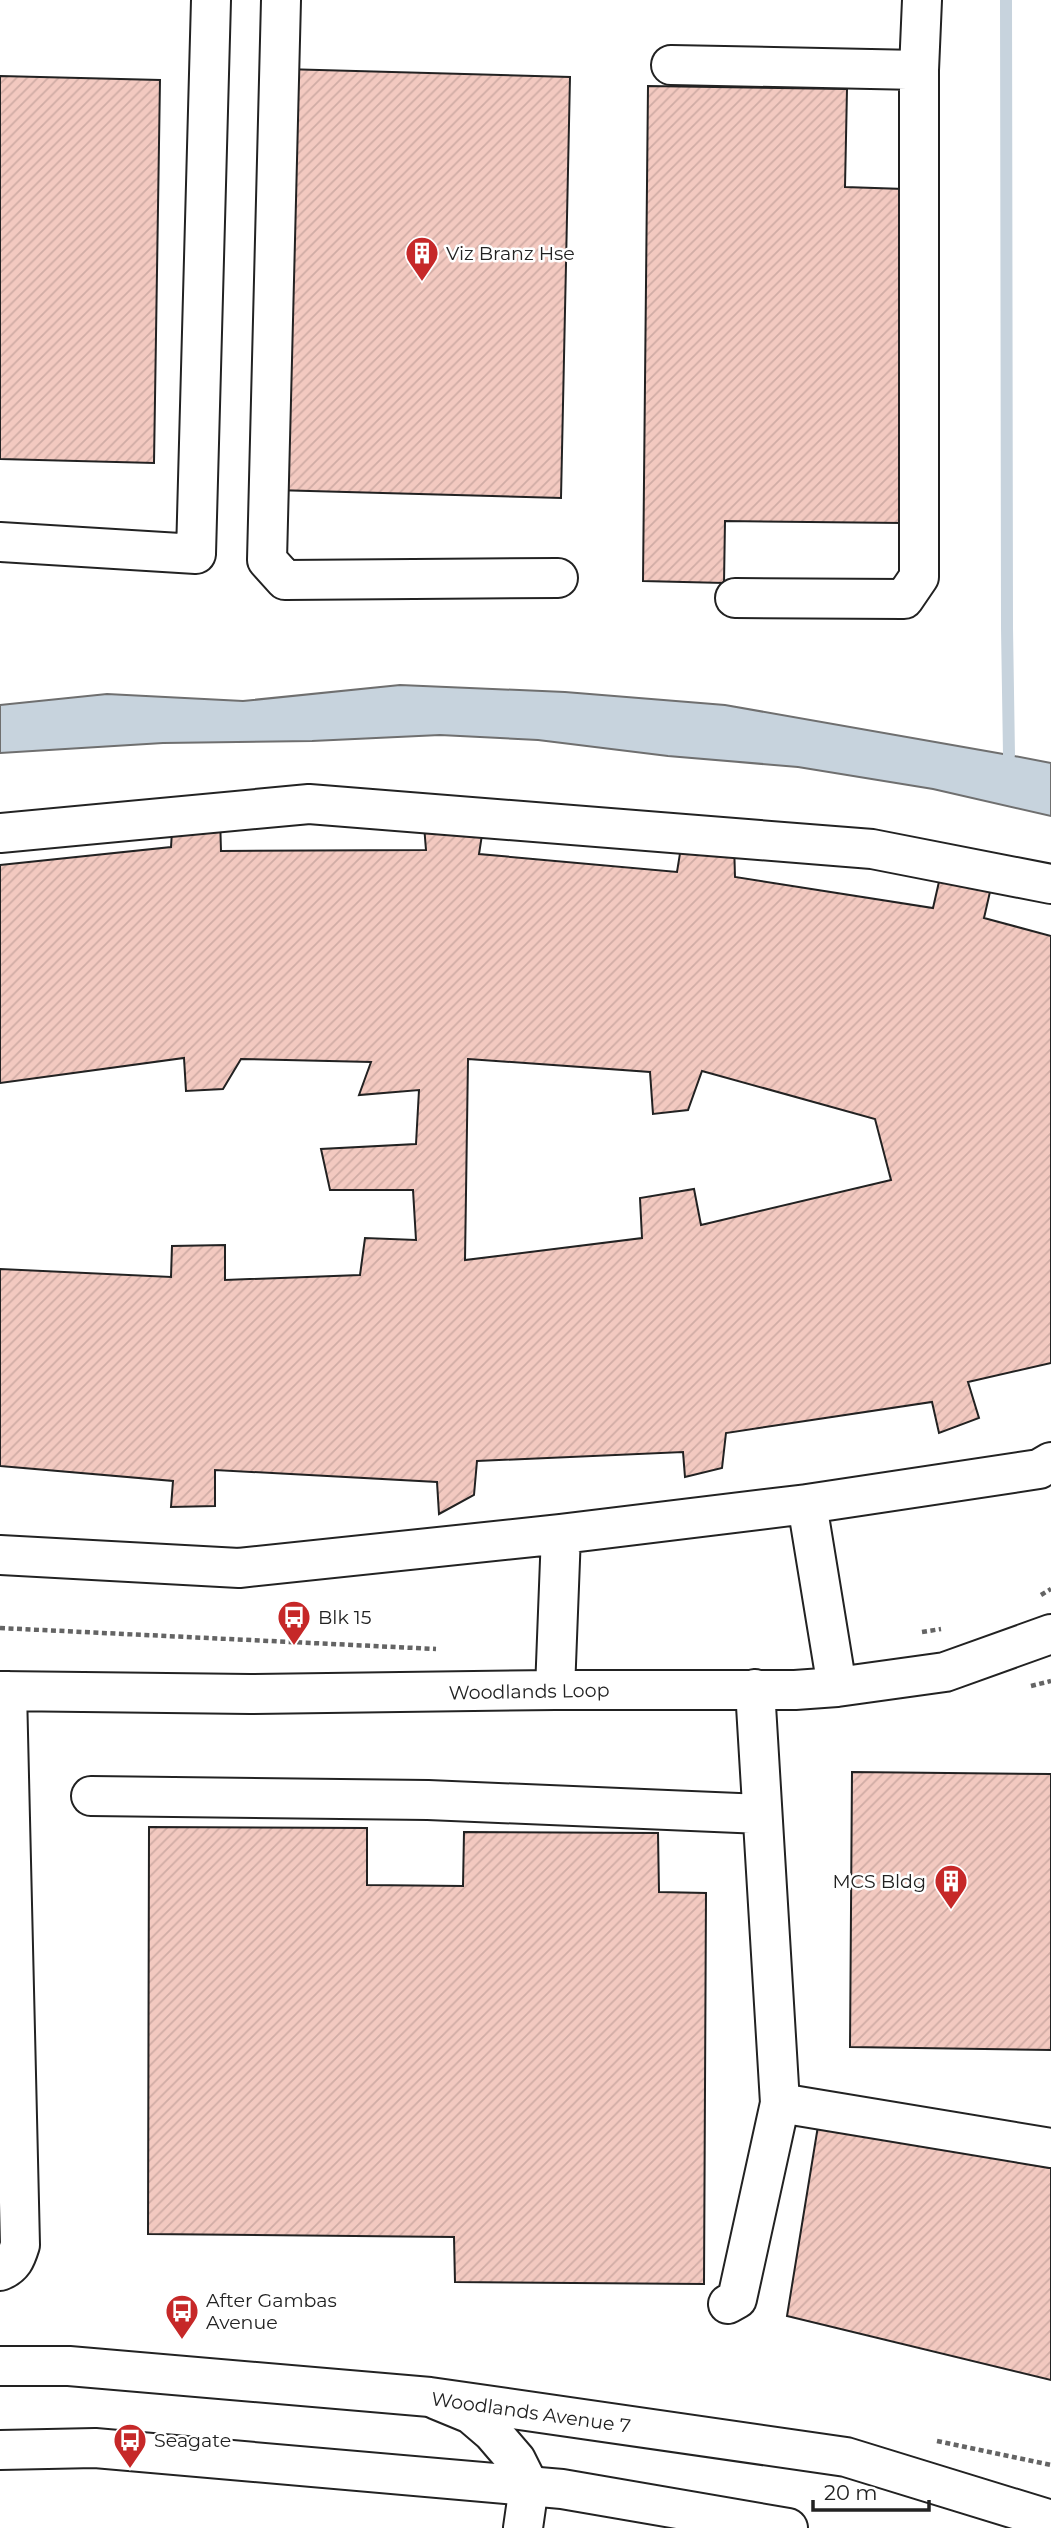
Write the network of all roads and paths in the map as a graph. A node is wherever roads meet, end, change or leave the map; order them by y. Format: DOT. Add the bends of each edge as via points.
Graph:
graph roads {
  1 [pos="211,0"];
  2 [pos="281,0"];
  3 [pos="922,0"];
  4 [pos="671,65"];
  5 [pos="919,70"];
  6 [pos="0,542"];
  7 [pos="558,579"];
  8 [pos="735,598"];
  9 [pos="0,833"];
  10 [pos="1051,884"];
  11 [pos="1051,1462"];
  12 [pos="807,1504"];
  13 [pos="561,1534"];
  14 [pos="0,1555"];
  15 [pos="0,1628"];
  16 [pos="1051,1634"];
  17 [pos="444,1650"];
  18 [pos="837,1687"];
  19 [pos="755,1689"];
  20 [pos="4,1690"];
  21 [pos="555,1690"];
  22 [pos="91,1796"];
  23 [pos="762,1814"];
  24 [pos="6,1819"];
  25 [pos="780,2103"];
  26 [pos="1051,2148"];
  27 [pos="0,2271"];
  28 [pos="728,2304"];
  29 [pos="0,2366"];
  30 [pos="430,2397"];
  31 [pos="0,2451"];
  32 [pos="529,2486"];
  33 [pos="1051,2520"];
  34 [pos="523,2528"];
  35 [pos="788,2528"];
  1 -- 6 [label="main road" via="196,554"];
  2 -- 7 [label="main road" via="267,560 285,580"];
  3 -- 5 [label="main road"];
  4 -- 5 [label="main road"];
  5 -- 8 [label="main road" via="919,577 904,599"];
  9 -- 10 [label="main road" via="309,804 872,849"];
  11 -- 12 [label="main road" via="1039,1469"];
  12 -- 13 [label="main road"];
  12 -- 18 [label="main road"];
  13 -- 14 [label="main road" via="239,1567"];
  13 -- 21 [label="main road"];
  15 -- 17 [label="path"];
  16 -- 18 [label="main road, Woodlands Loop" via="945,1672"];
  18 -- 19 [label="main road, Woodlands Loop"];
  19 -- 21 [label="main road, Woodlands Loop"];
  19 -- 23 [label="main road"];
  20 -- 21 [label="main road, Woodlands Loop" via="264,1694"];
  20 -- 24 [label="main road"];
  22 -- 23 [label="main road" via="428,1801"];
  23 -- 25 [label="main road"];
  24 -- 27 [label="main road" via="20,2245 14,2262"];
  25 -- 26 [label="main road"];
  25 -- 28 [label="main road" via="737,2299"];
  29 -- 30 [label="main road, Woodlands Avenue 7" via="69,2366"];
  30 -- 32 [label="main road" via="471,2414 492,2432 516,2460"];
  30 -- 33 [label="main road, Woodlands Avenue 7" via="846,2457"];
  31 -- 32 [label="main road" via="95,2448"];
  32 -- 34 [label="main road"];
  32 -- 35 [label="main road"];
}
